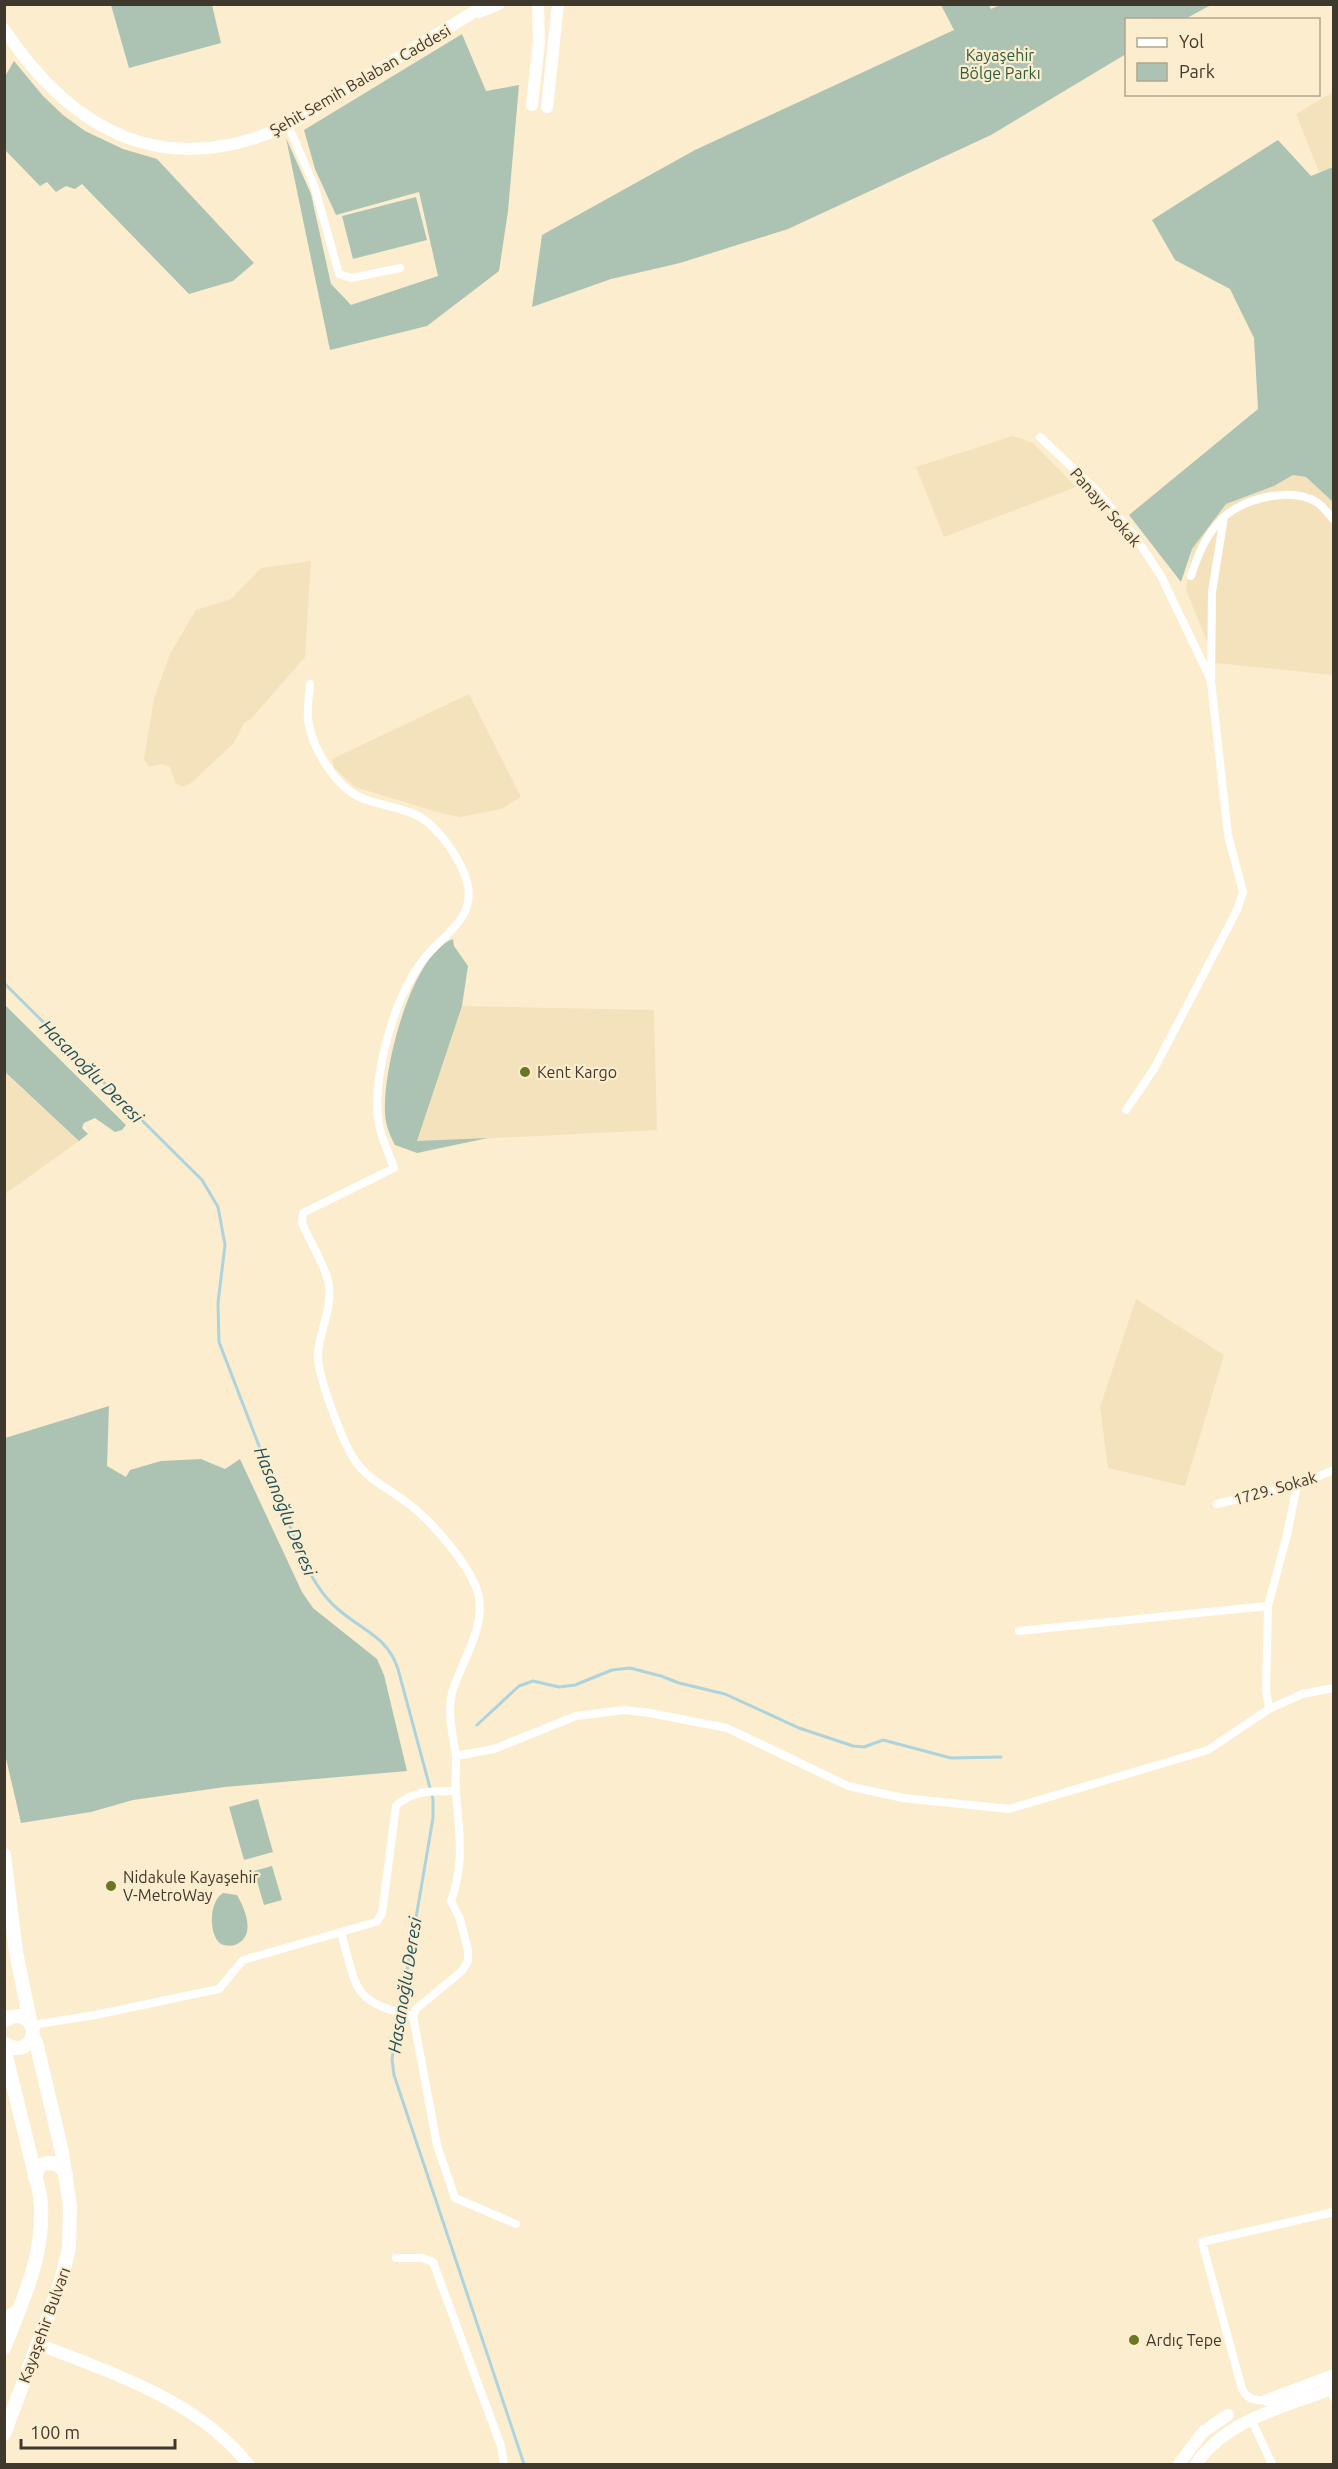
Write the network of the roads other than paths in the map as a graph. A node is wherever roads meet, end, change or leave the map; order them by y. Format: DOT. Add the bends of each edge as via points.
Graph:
graph roads {
  1 [pos="487,4"];
  2 [pos="499,4"];
  3 [pos="538,4"];
  4 [pos="558,4"];
  5 [pos="472,14"];
  6 [pos="4,29"];
  7 [pos="532,105"];
  8 [pos="547,107"];
  9 [pos="288,125"];
  10 [pos="400,268"];
  11 [pos="1040,437"];
  12 [pos="1224,517"];
  13 [pos="1334,520"];
  14 [pos="1191,576"];
  15 [pos="1211,681"];
  16 [pos="310,684"];
  17 [pos="1126,1110"];
  18 [pos="1334,1470"];
  19 [pos="1297,1485"];
  20 [pos="1217,1504"];
  21 [pos="1268,1606"];
  22 [pos="1019,1631"];
  23 [pos="1334,1688"];
  24 [pos="1269,1709"];
  25 [pos="456,1756"];
  26 [pos="456,1791"];
  27 [pos="4,1855"];
  28 [pos="341,1933"];
  29 [pos="413,2016"];
  30 [pos="4,2021"];
  31 [pos="32,2028"];
  32 [pos="4,2043"];
  33 [pos="4,2048"];
  34 [pos="35,2177"];
  35 [pos="66,2177"];
  36 [pos="1334,2212"];
  37 [pos="516,2224"];
  38 [pos="396,2258"];
  39 [pos="21,2308"];
  40 [pos="4,2319"];
  41 [pos="38,2344"];
  42 [pos="4,2348"];
  43 [pos="1331,2386"];
  44 [pos="1267,2400"];
  45 [pos="1228,2415"];
  46 [pos="1251,2419"];
  47 [pos="4,2434"];
  48 [pos="248,2464"];
  49 [pos="504,2464"];
  50 [pos="1179,2464"];
  51 [pos="1196,2464"];
  52 [pos="1272,2464"];
  1 -- 5 [label="street, Şehit Semih Balaban Caddesi"];
  2 -- 5 [label="street, Şehit Semih Balaban Caddesi"];
  3 -- 7 [label="street" via="538,60"];
  4 -- 8 [label="street"];
  5 -- 9 [label="street, Şehit Semih Balaban Caddesi"];
  6 -- 9 [label="street, Şehit Semih Balaban Caddesi" via="54,91 78,112 124,137 153,146 196,150 237,144"];
  9 -- 10 [label="street" via="314,186 339,273 351,278"];
  11 -- 15 [label="street, Panayır Sokak" via="1095,489 1134,535 1161,576"];
  12 -- 13 [label="street" via="1253,501 1288,494 1319,503"];
  12 -- 14 [label="street" via="1205,540"];
  12 -- 15 [label="street" via="1212,592"];
  15 -- 17 [label="street" via="1228,835 1244,892 1159,1059"];
  16 -- 25 [label="street" via="308,720 333,775 348,792 421,817 457,859 470,898 465,915 423,960 396,1012 388,1040 378,1109 379,1125 394,1168 303,1213 302,1223 329,1282 326,1323 318,1352 320,1377 354,1459 365,1472 427,1518 472,1578 478,1593 480,1609 475,1634 451,1695"];
  18 -- 19 [label="street, 1729. Sokak"];
  19 -- 20 [label="street, 1729. Sokak"];
  19 -- 21 [label="street"];
  21 -- 22 [label="street"];
  21 -- 24 [label="street"];
  23 -- 24 [label="street" via="1302,1694"];
  24 -- 25 [label="street" via="1208,1750 1009,1809 903,1798 848,1786 727,1728 624,1710 576,1716 505,1746"];
  25 -- 26 [label="street"];
  26 -- 28 [label="street" via="417,1794 396,1806 382,1914 376,1922"];
  26 -- 29 [label="street" via="461,1839 459,1874 452,1900 468,1961"];
  27 -- 31 [label="main road, Kayaşehir Bulvarı" via="16,1952"];
  28 -- 29 [label="street" via="356,1986 364,1997 374,2005"];
  28 -- 31 [label="street" via="243,1960 219,1989"];
  29 -- 37 [label="street" via="437,2145 455,2198"];
  30 -- 31 [label="main road" via="15,2015 26,2018"];
  31 -- 32 [label="main road" via="26,2046 10,2047"];
  31 -- 35 [label="main road, Kayaşehir Bulvarı"];
  33 -- 34 [label="main road, Kayaşehir Bulvarı"];
  34 -- 35 [label="main road" via="39,2166 49,2163 59,2166"];
  34 -- 39 [label="main road, Kayaşehir Bulvarı" via="42,2216 40,2238"];
  35 -- 41 [label="main road, Kayaşehir Bulvarı" via="70,2226 67,2264"];
  36 -- 44 [label="street" via="1202,2242 1242,2389 1252,2400"];
  38 -- 49 [label="street" via="433,2262 501,2446"];
  39 -- 40 [label="street"];
  39 -- 42 [label="main road, Kayaşehir Bulvarı"];
  41 -- 47 [label="main road, Kayaşehir Bulvarı"];
  41 -- 48 [label="street" via="162,2396 193,2414"];
  43 -- 44 [label="street"];
  43 -- 46 [label="street"];
  45 -- 50 [label="street" via="1203,2432"];
  46 -- 51 [label="street" via="1214,2442"];
  46 -- 52 [label="street"];
}
